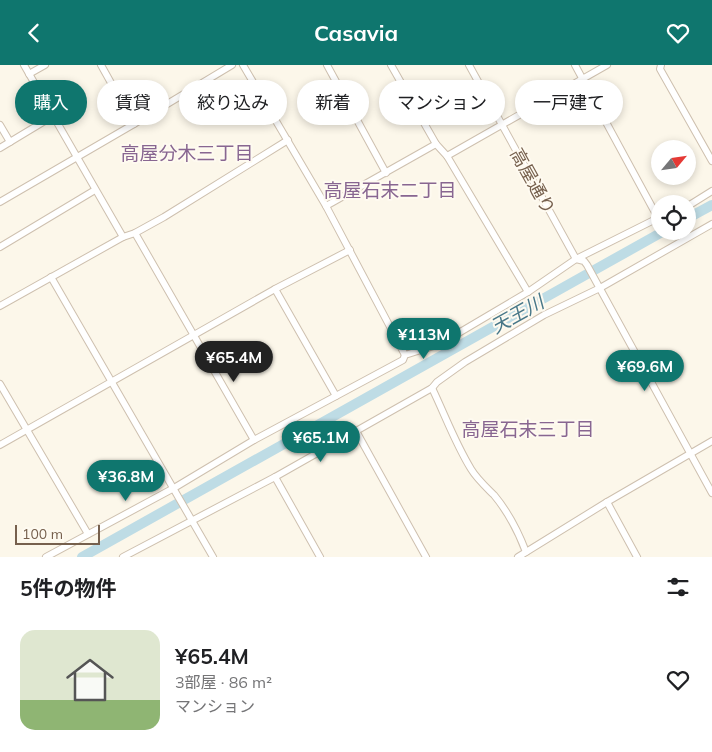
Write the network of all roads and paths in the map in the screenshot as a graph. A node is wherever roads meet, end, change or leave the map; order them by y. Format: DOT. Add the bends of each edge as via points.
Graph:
graph roads {
  1 [pos="24,65"];
  2 [pos="45,65"];
  3 [pos="101,65"];
  4 [pos="232,65"];
  5 [pos="243,65"];
  6 [pos="327,65"];
  7 [pos="391,65"];
  8 [pos="469,65"];
  9 [pos="574,65"];
  10 [pos="607,65"];
  11 [pos="661,65"];
  12 [pos="29,74"];
  13 [pos="582,79"];
  14 [pos="33,80"];
  15 [pos="109,80"];
  16 [pos="477,80"];
  17 [pos="169,103"];
  18 [pos="505,122"];
  19 [pos="0,125"];
  20 [pos="39,125"];
  21 [pos="59,125"];
  22 [pos="132,125"];
  23 [pos="500,125"];
  24 [pos="503,125"];
  25 [pos="288,140"];
  26 [pos="10,142"];
  27 [pos="436,144"];
  28 [pos="0,148"];
  29 [pos="447,156"];
  30 [pos="77,157"];
  31 [pos="712,161"];
  32 [pos="386,173"];
  33 [pos="95,190"];
  34 [pos="712,191"];
  35 [pos="696,201"];
  36 [pos="0,202"];
  37 [pos="651,204"];
  38 [pos="326,205"];
  39 [pos="651,222"];
  40 [pos="712,224"];
  41 [pos="135,233"];
  42 [pos="123,237"];
  43 [pos="0,247"];
  44 [pos="350,250"];
  45 [pos="576,259"];
  46 [pos="52,277"];
  47 [pos="598,285"];
  48 [pos="275,289"];
  49 [pos="528,292"];
  50 [pos="1,303"];
  51 [pos="195,336"];
  52 [pos="405,355"];
  53 [pos="111,381"];
  54 [pos="0,384"];
  55 [pos="432,388"];
  56 [pos="336,396"];
  57 [pos="26,430"];
  58 [pos="356,431"];
  59 [pos="254,440"];
  60 [pos="712,441"];
  61 [pos="0,445"];
  62 [pos="691,453"];
  63 [pos="275,477"];
  64 [pos="175,490"];
  65 [pos="712,493"];
  66 [pos="607,502"];
  67 [pos="191,518"];
  68 [pos="88,535"];
  69 [pos="529,554"];
  70 [pos="46,557"];
  71 [pos="123,557"];
  72 [pos="213,557"];
  73 [pos="320,557"];
  74 [pos="426,557"];
  75 [pos="518,557"];
  76 [pos="638,557"];
  1 -- 12 [label="street"];
  2 -- 12 [label="street"];
  3 -- 15 [label="street"];
  4 -- 17 [label="street"];
  5 -- 25 [label="street"];
  6 -- 32 [label="street"];
  7 -- 27 [label="street"];
  8 -- 16 [label="street, 高屋通り"];
  9 -- 13 [label="street"];
  10 -- 13 [label="street"];
  11 -- 31 [label="street" via="660,69"];
  12 -- 14 [label="street"];
  13 -- 18 [label="street"];
  13 -- 37 [label="street"];
  19 -- 26 [label="street"];
  20 -- 26 [label="street"];
  21 -- 30 [label="street"];
  22 -- 30 [label="street"];
  23 -- 29 [label="street"];
  24 -- 45 [label="street, 高屋通り"];
  25 -- 38 [label="street"];
  25 -- 41 [label="street"];
  26 -- 28 [label="street"];
  27 -- 29 [label="street"];
  27 -- 32 [label="street"];
  29 -- 49 [label="street"];
  30 -- 33 [label="street"];
  30 -- 36 [label="street"];
  32 -- 38 [label="street"];
  33 -- 42 [label="street"];
  33 -- 43 [label="street"];
  34 -- 35 [label="street"];
  38 -- 44 [label="street"];
  39 -- 45 [label="street"];
  40 -- 47 [label="street"];
  41 -- 42 [label="street"];
  41 -- 51 [label="street"];
  42 -- 46 [label="street"];
  44 -- 48 [label="street"];
  44 -- 52 [label="street"];
  45 -- 47 [label="street" via="584,261"];
  45 -- 49 [label="street"];
  46 -- 50 [label="street"];
  46 -- 53 [label="street"];
  47 -- 55 [label="street" via="473,357"];
  47 -- 62 [label="street"];
  48 -- 51 [label="street"];
  48 -- 56 [label="street"];
  49 -- 52 [label="street" via="440,344"];
  51 -- 53 [label="street"];
  51 -- 59 [label="street"];
  52 -- 56 [label="street" via="402,360"];
  53 -- 57 [label="street"];
  53 -- 64 [label="street"];
  54 -- 57 [label="street"];
  55 -- 58 [label="street"];
  55 -- 69 [label="street" via="472,471 513,522"];
  56 -- 59 [label="street"];
  57 -- 61 [label="street"];
  57 -- 68 [label="street"];
  58 -- 63 [label="street"];
  58 -- 74 [label="street"];
  59 -- 64 [label="street"];
  60 -- 62 [label="street"];
  62 -- 65 [label="street"];
  62 -- 66 [label="street"];
  63 -- 67 [label="street"];
  63 -- 73 [label="street"];
  64 -- 67 [label="street"];
  64 -- 68 [label="street"];
  66 -- 69 [label="street"];
  66 -- 76 [label="street"];
  67 -- 71 [label="street"];
  67 -- 72 [label="street"];
  68 -- 70 [label="street"];
  69 -- 75 [label="street"];
}
